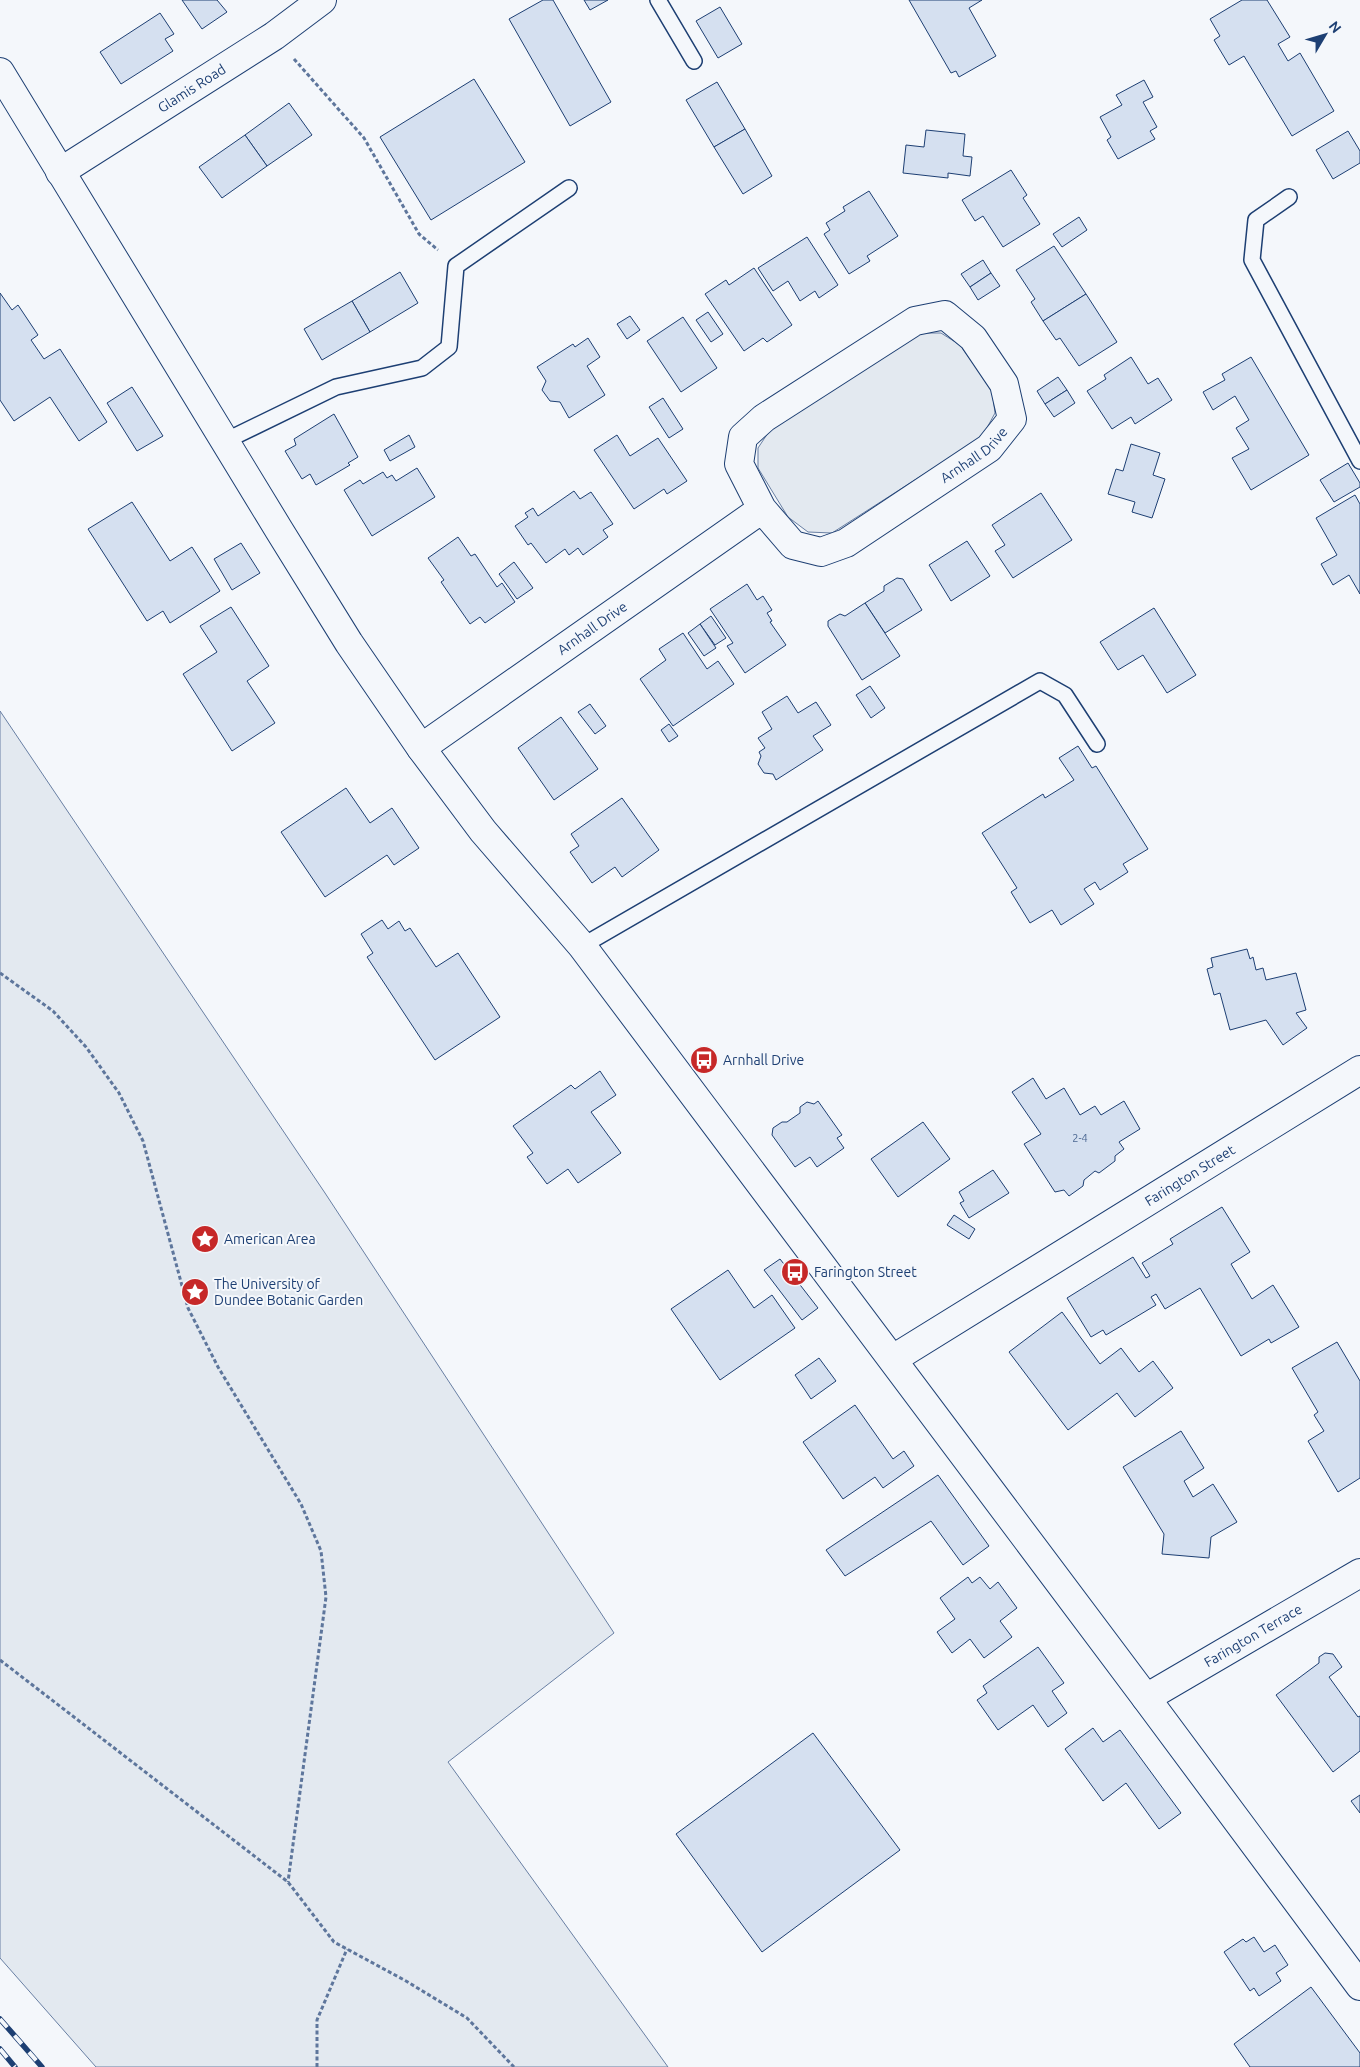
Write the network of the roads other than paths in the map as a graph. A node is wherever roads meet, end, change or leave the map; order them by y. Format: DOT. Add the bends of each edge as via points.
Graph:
graph roads {
  1 [pos="322,0"];
  2 [pos="658,0"];
  3 [pos="694,61"];
  4 [pos="0,72"];
  5 [pos="60,172"];
  6 [pos="570,188"];
  7 [pos="1289,196"];
  8 [pos="225,441"];
  9 [pos="1360,461"];
  10 [pos="762,509"];
  11 [pos="1097,744"];
  12 [pos="421,748"];
  13 [pos="582,946"];
  14 [pos="1360,1070"];
  15 [pos="893,1359"];
  16 [pos="1360,1573"];
  17 [pos="1146,1698"];
  18 [pos="1360,1986"];
  1 -- 5 [label="street, Glamis Road" via="274,36"];
  2 -- 3 [label="lane"];
  4 -- 5 [label="street"];
  5 -- 8 [label="street"];
  6 -- 8 [label="lane" via="456,266 449,347 422,368 336,387"];
  7 -- 9 [label="lane" via="1256,220 1252,260"];
  8 -- 12 [label="street" via="349,643"];
  10 -- 10 [label="street, Arnhall Drive" via="739,464 743,437 764,418 915,321 946,315 973,338 1004,384 1012,419 989,448 846,543 821,552 793,545"];
  10 -- 12 [label="street, Arnhall Drive"];
  11 -- 13 [label="lane" via="1065,695 1040,680"];
  12 -- 13 [label="street" via="483,831"];
  13 -- 15 [label="street"];
  14 -- 15 [label="street, Farington Street"];
  15 -- 17 [label="street"];
  16 -- 17 [label="street, Farington Terrace"];
  17 -- 18 [label="street"];
}
